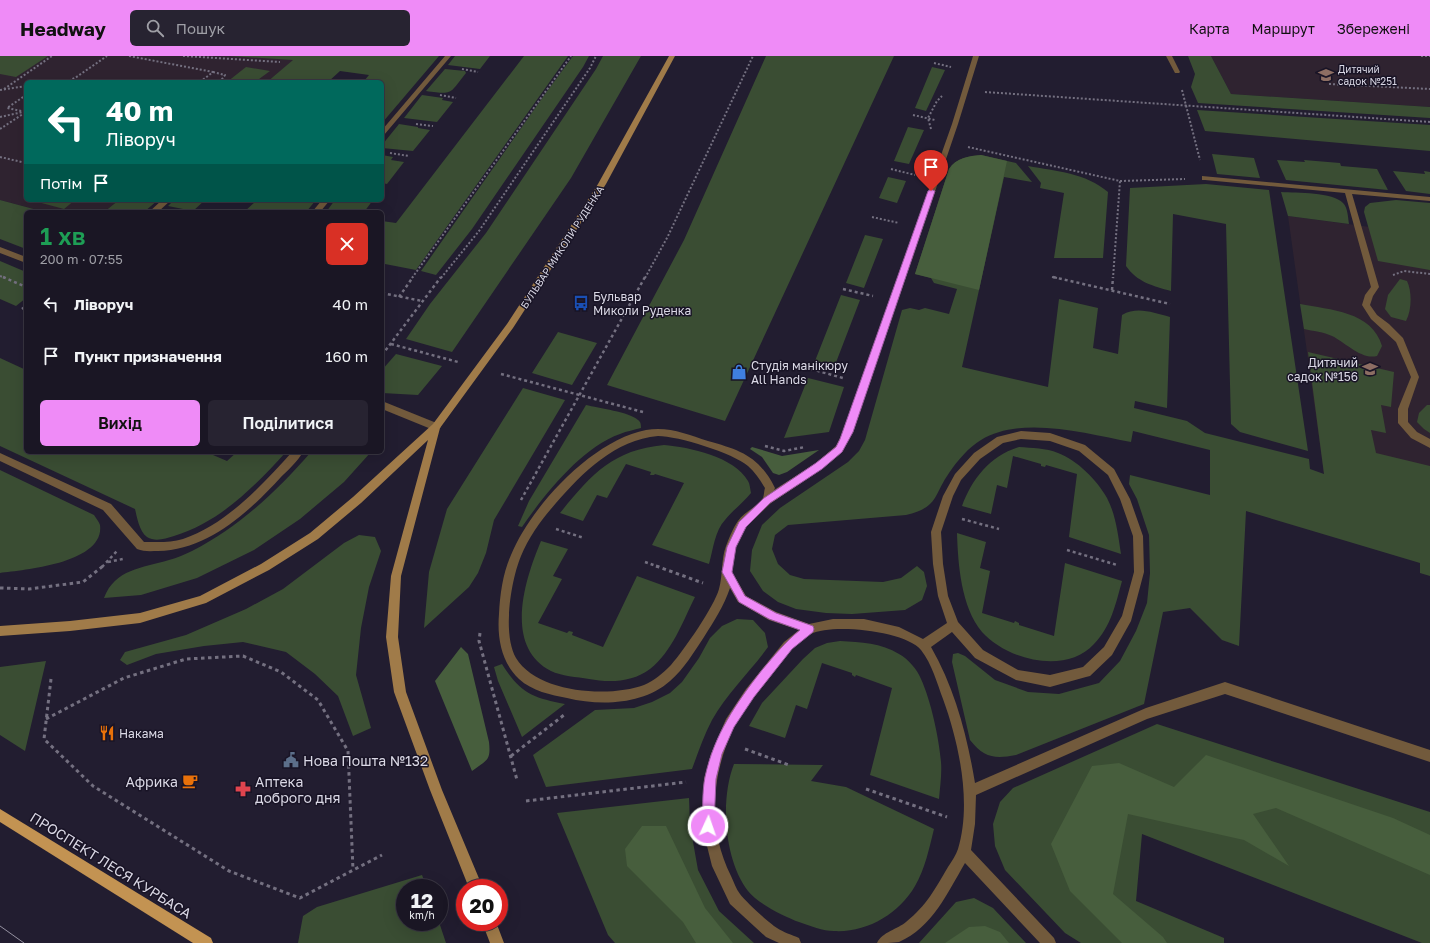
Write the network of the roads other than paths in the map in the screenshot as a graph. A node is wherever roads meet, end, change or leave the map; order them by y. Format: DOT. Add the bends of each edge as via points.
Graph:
graph roads {
  1 [pos="448,56"];
  2 [pos="672,56"];
  3 [pos="976,56"];
  4 [pos="1169,56"];
  5 [pos="1177,72"];
  6 [pos="384,132"];
  7 [pos="1205,178"];
  8 [pos="1348,192"];
  9 [pos="1430,200"];
  10 [pos="165,202"];
  11 [pos="324,202"];
  12 [pos="155,210"];
  13 [pos="318,210"];
  14 [pos="0,250"];
  15 [pos="24,259"];
  16 [pos="384,406"];
  17 [pos="436,427"];
  18 [pos="1430,444"];
  19 [pos="296,454"];
  20 [pos="0,457"];
  21 [pos="767,500"];
  22 [pos="727,572"];
  23 [pos="953,625"];
  24 [pos="809,629"];
  25 [pos="0,631"];
  26 [pos="924,646"];
  27 [pos="1430,756"];
  28 [pos="970,791"];
  29 [pos="0,815"];
  30 [pos="964,852"];
  31 [pos="472,879"];
  32 [pos="492,931"];
  33 [pos="206,943"];
  34 [pos="497,943"];
  35 [pos="794,943"];
  36 [pos="884,943"];
  37 [pos="1049,943"];
  1 -- 6 [label="lane"];
  2 -- 17 [label="street, БУЛЬВАР МИКОЛИ РУДЕНКА" via="602,184 510,326"];
  3 -- 21 [label="lane" via="848,432 839,449 819,466"];
  4 -- 5 [label="lane"];
  7 -- 8 [label="lane"];
  8 -- 9 [label="lane"];
  8 -- 18 [label="lane" via="1375,287 1366,305 1374,317 1400,340 1415,377 1403,410 1403,423 1414,435"];
  10 -- 12 [label="lane"];
  11 -- 13 [label="lane"];
  14 -- 15 [label="lane"];
  16 -- 17 [label="lane"];
  17 -- 25 [label="street, БУЛЬВАР МИКОЛИ РУДЕНКА" via="314,536 265,567 202,600 140,618"];
  17 -- 31 [label="street, БУЛЬВАР МИКОЛИ РУДЕНКА" via="396,576 392,637 400,692"];
  19 -- 20 [label="lane" via="261,492 214,528 186,542 151,547 141,546 107,507"];
  21 -- 22 [label="lane" via="742,524 731,547"];
  21 -- 22 [label="lane" via="770,488 764,476 735,451 667,432 645,434 624,440 579,472 530,529 516,554 505,604 504,634 507,652 515,667 526,678 549,689 587,698 631,696 660,683 671,674 690,649 724,591"];
  22 -- 24 [label="lane" via="742,599 773,616"];
  23 -- 23 [label="lane" via="943,596 936,532 948,496 958,477 977,456 1000,440 1021,435 1050,437 1082,448 1111,472 1125,499 1138,536 1139,572 1127,617 1108,651 1086,672 1050,681 1016,675 979,654"];
  23 -- 26 [label="lane"];
  24 -- 26 [label="lane" via="833,624 864,624 898,632"];
  24 -- 35 [label="lane" via="788,646 750,693 730,723 710,779 708,826 719,866 735,899 771,932"];
  26 -- 28 [label="lane" via="939,672 953,710"];
  27 -- 28 [label="lane" via="1225,688 1146,714"];
  28 -- 30 [label="lane" via="969,824"];
  29 -- 33 [label="main road, ПРОСПЕКТ ЛЕСЯ КУРБАСА"];
  30 -- 36 [label="lane" via="935,903 910,928"];
  30 -- 37 [label="lane"];
  32 -- 34 [label="street"];
}
